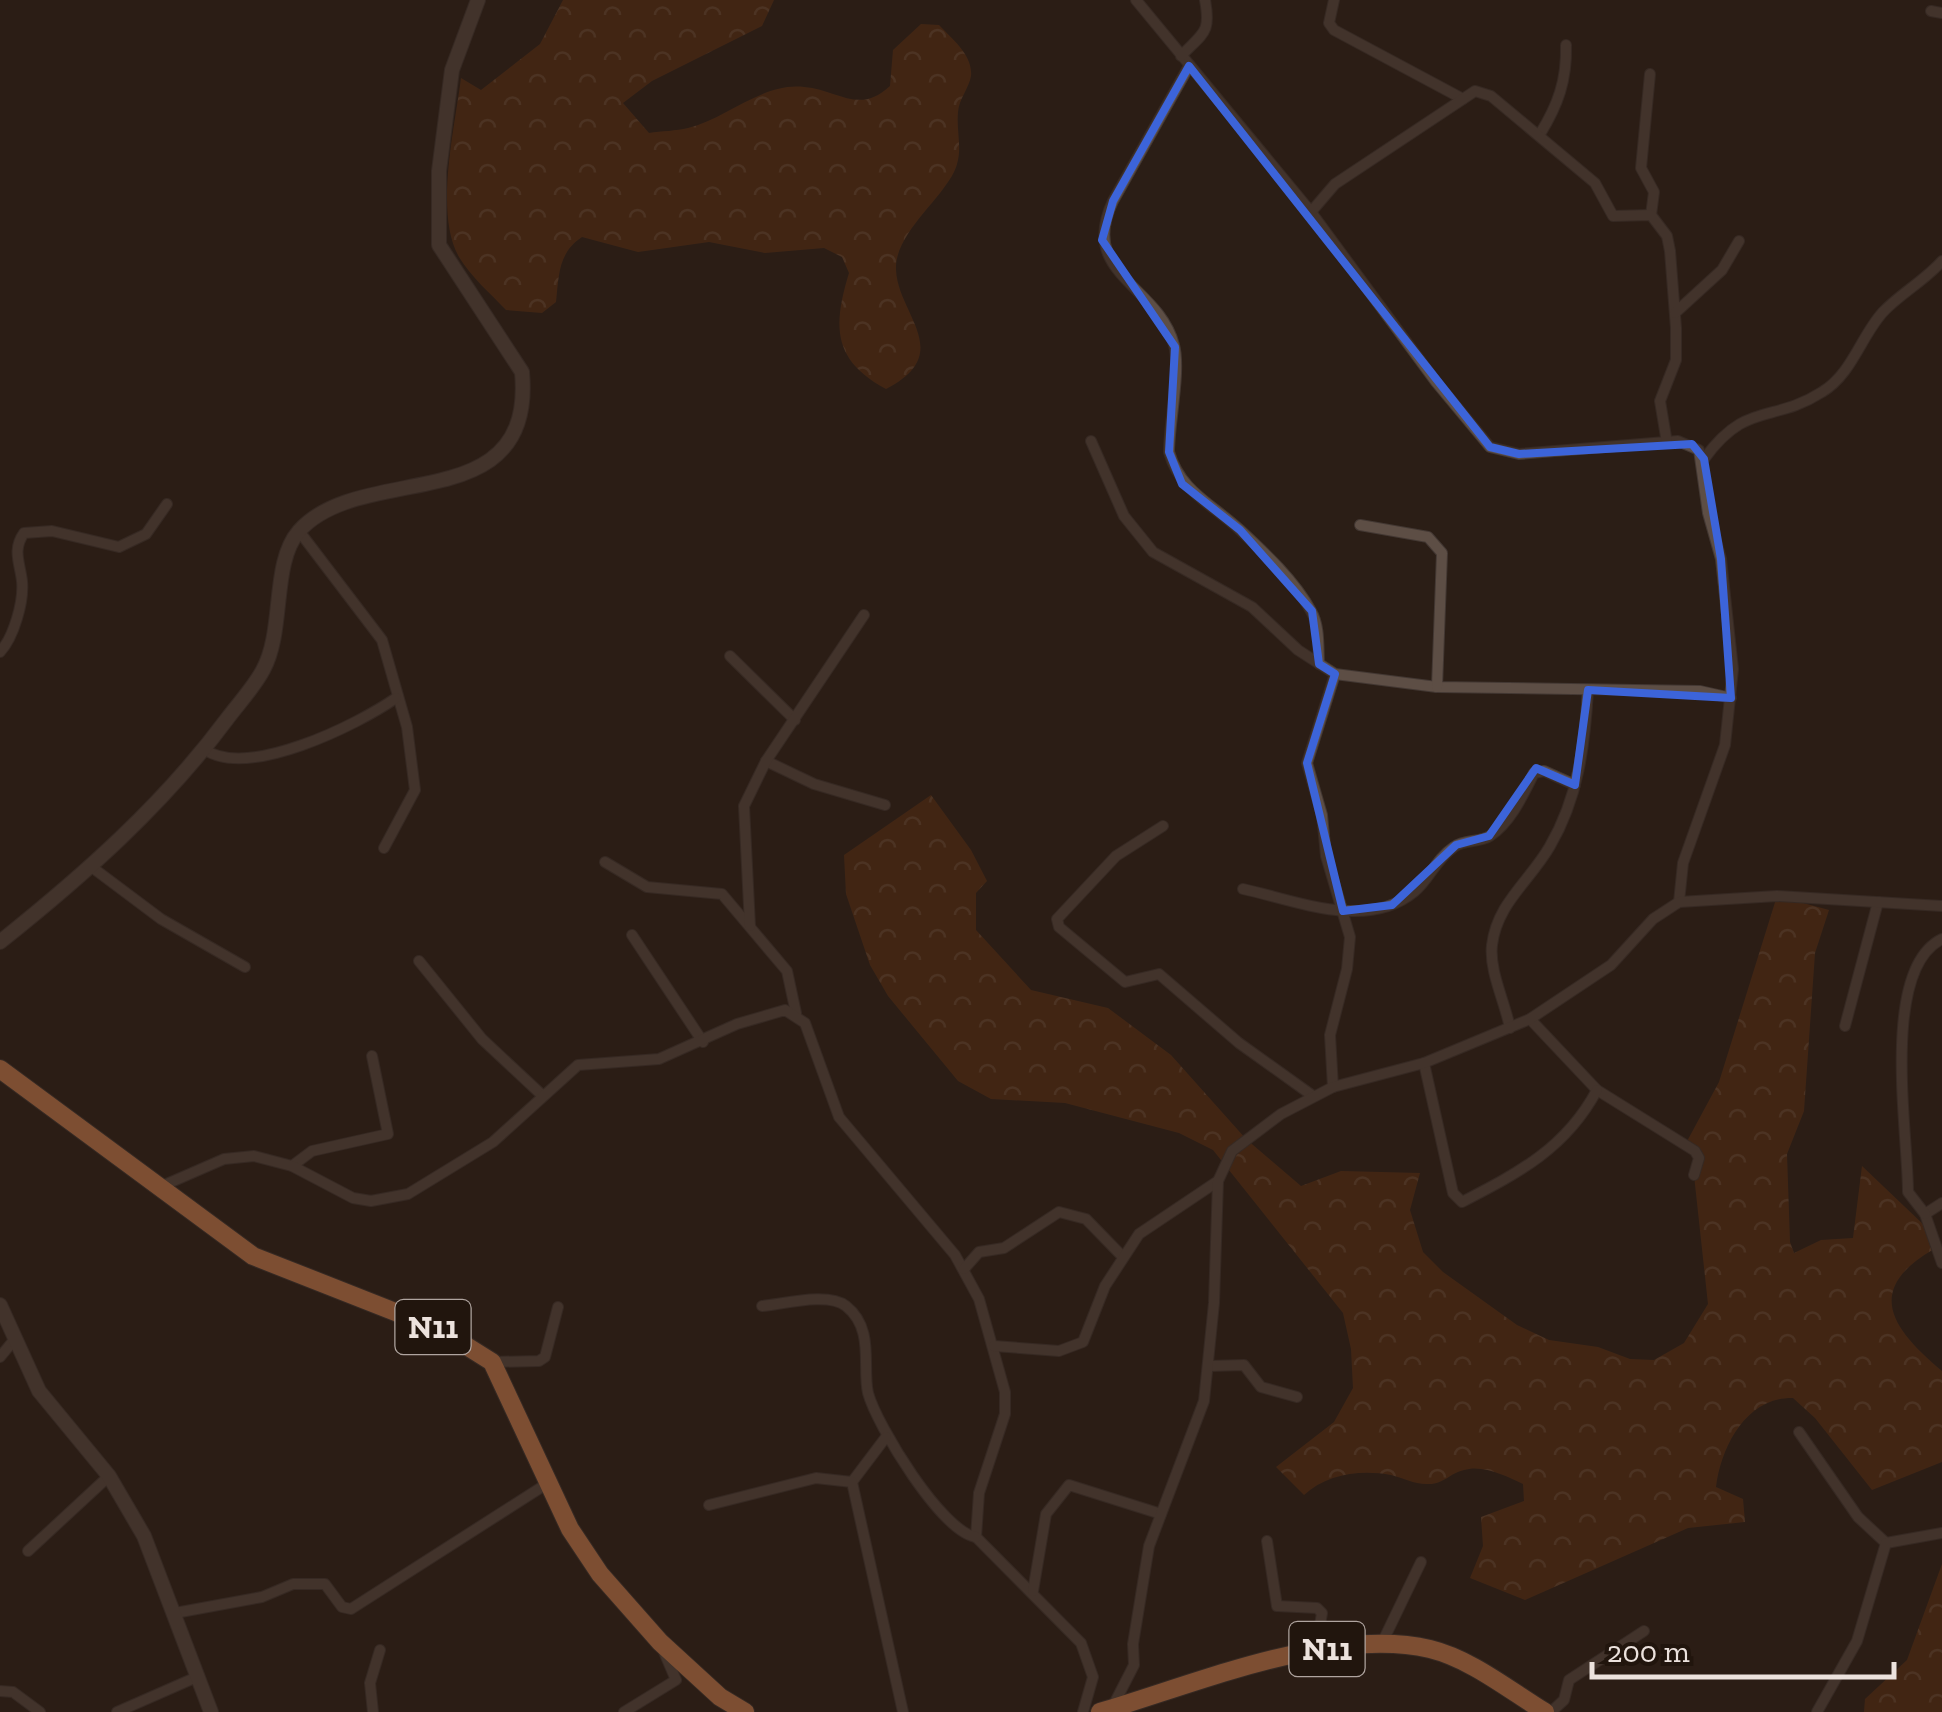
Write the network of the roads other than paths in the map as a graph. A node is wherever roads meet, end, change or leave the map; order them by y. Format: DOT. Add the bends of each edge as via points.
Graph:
graph roads {
  1 [pos="478,0"];
  2 [pos="1136,0"];
  3 [pos="1205,0"];
  4 [pos="1334,0"];
  5 [pos="1566,45"];
  6 [pos="1180,56"];
  7 [pos="1189,66"];
  8 [pos="1650,74"];
  9 [pos="1463,100"];
  10 [pos="1540,134"];
  11 [pos="1311,212"];
  12 [pos="1651,215"];
  13 [pos="1740,241"];
  14 [pos="1942,261"];
  15 [pos="1675,313"];
  16 [pos="1091,441"];
  17 [pos="1667,443"];
  18 [pos="1704,459"];
  19 [pos="166,504"];
  20 [pos="1360,525"];
  21 [pos="299,531"];
  22 [pos="864,615"];
  23 [pos="0,652"];
  24 [pos="730,656"];
  25 [pos="1319,664"];
  26 [pos="1335,674"];
  27 [pos="1438,686"];
  28 [pos="1588,690"];
  29 [pos="396,698"];
  30 [pos="1731,698"];
  31 [pos="795,720"];
  32 [pos="204,749"];
  33 [pos="766,762"];
  34 [pos="1575,785"];
  35 [pos="885,805"];
  36 [pos="1164,826"];
  37 [pos="384,848"];
  38 [pos="605,862"];
  39 [pos="93,868"];
  40 [pos="1243,889"];
  41 [pos="1679,902"];
  42 [pos="1878,902"];
  43 [pos="1942,906"];
  44 [pos="1343,911"];
  45 [pos="750,926"];
  46 [pos="632,935"];
  47 [pos="1942,939"];
  48 [pos="0,942"];
  49 [pos="418,961"];
  50 [pos="245,968"];
  51 [pos="796,1014"];
  52 [pos="1530,1019"];
  53 [pos="1845,1026"];
  54 [pos="1510,1028"];
  55 [pos="703,1042"];
  56 [pos="372,1056"];
  57 [pos="1424,1063"];
  58 [pos="0,1069"];
  59 [pos="1334,1086"];
  60 [pos="1596,1090"];
  61 [pos="543,1096"];
  62 [pos="1313,1096"];
  63 [pos="292,1166"];
  64 [pos="1694,1175"];
  65 [pos="1218,1180"];
  66 [pos="162,1186"];
  67 [pos="1942,1203"];
  68 [pos="1925,1214"];
  69 [pos="1123,1257"];
  70 [pos="1942,1263"];
  71 [pos="964,1270"];
  72 [pos="0,1305"];
  73 [pos="762,1306"];
  74 [pos="558,1307"];
  75 [pos="14,1340"];
  76 [pos="994,1346"];
  77 [pos="0,1357"];
  78 [pos="492,1362"];
  79 [pos="1209,1366"];
  80 [pos="1298,1397"];
  81 [pos="1799,1432"];
  82 [pos="886,1437"];
  83 [pos="109,1476"];
  84 [pos="852,1482"];
  85 [pos="548,1484"];
  86 [pos="710,1505"];
  87 [pos="1161,1514"];
  88 [pos="1942,1533"];
  89 [pos="976,1537"];
  90 [pos="1267,1541"];
  91 [pos="1886,1543"];
  92 [pos="28,1551"];
  93 [pos="1421,1562"];
  94 [pos="1033,1591"];
  95 [pos="174,1613"];
  96 [pos="1644,1631"];
  97 [pos="660,1642"];
  98 [pos="1382,1643"];
  99 [pos="380,1650"];
  100 [pos="1298,1652"];
  101 [pos="199,1676"];
  102 [pos="0,1691"];
  103 [pos="1120,1710"];
  104 [pos="40,1712"];
  105 [pos="117,1712"];
  106 [pos="211,1712"];
  107 [pos="373,1712"];
  108 [pos="624,1712"];
  109 [pos="745,1712"];
  110 [pos="903,1712"];
  111 [pos="1084,1712"];
  112 [pos="1548,1712"];
  113 [pos="1817,1712"];
  1 -- 21 [label="street" via="452,70 439,244 522,372 520,416 503,450 473,470 340,507"];
  2 -- 6 [label="street"];
  3 -- 6 [label="street" via="1208,28"];
  4 -- 9 [label="street" via="1328,23 1334,30"];
  5 -- 10 [label="street" via="1567,72"];
  6 -- 7 [label="street"];
  7 -- 11 [label="street"];
  7 -- 25 [label="street" via="1113,201 1102,240 1175,347 1169,452 1174,469 1182,484 1240,530 1293,585 1316,622"];
  8 -- 12 [label="street" via="1641,168 1654,192"];
  9 -- 10 [label="street" via="1481,91"];
  9 -- 11 [label="street" via="1334,184"];
  10 -- 12 [label="street" via="1595,184 1613,216"];
  11 -- 17 [label="street" via="1490,446 1519,454"];
  12 -- 15 [label="street" via="1667,236"];
  13 -- 15 [label="street" via="1722,270"];
  14 -- 18 [label="street" via="1879,316 1826,390 1749,416"];
  15 -- 17 [label="street" via="1676,360 1660,401"];
  16 -- 25 [label="street" via="1124,516 1153,552 1252,607"];
  17 -- 18 [label="street" via="1692,444"];
  18 -- 30 [label="street" via="1732,628"];
  19 -- 23 [label="street" via="146,534 119,548 52,531 24,533 16,552 22,589"];
  20 -- 27 [label="street" via="1428,536 1442,553"];
  21 -- 29 [label="street" via="382,640"];
  21 -- 32 [label="street" via="288,550 262,672"];
  22 -- 31 [label="street"];
  24 -- 31 [label="street"];
  25 -- 26 [label="street"];
  26 -- 27 [label="street"];
  26 -- 44 [label="street" via="1307,763"];
  27 -- 28 [label="street"];
  28 -- 30 [label="street" via="1700,691"];
  28 -- 34 [label="street" via="1584,758"];
  29 -- 32 [label="street" via="308,747 227,761"];
  29 -- 37 [label="street" via="415,790"];
  30 -- 41 [label="street" via="1725,745 1680,874"];
  31 -- 33 [label="street"];
  32 -- 39 [label="street"];
  33 -- 35 [label="street"];
  33 -- 45 [label="street" via="741,821"];
  34 -- 44 [label="street" via="1537,771 1502,825 1447,852 1413,893 1375,910"];
  34 -- 54 [label="street" via="1550,848 1498,918 1492,954"];
  36 -- 62 [label="street" via="1116,856 1056,919 1058,927 1125,982 1159,974"];
  38 -- 45 [label="street" via="646,887 722,894"];
  39 -- 48 [label="street"];
  39 -- 50 [label="street" via="161,919"];
  40 -- 44 [label="street"];
  41 -- 42 [label="street" via="1777,896"];
  41 -- 52 [label="street" via="1611,964"];
  42 -- 43 [label="street"];
  42 -- 53 [label="street"];
  44 -- 59 [label="street" via="1350,951 1330,1034"];
  45 -- 51 [label="street" via="786,971"];
  46 -- 55 [label="street"];
  47 -- 68 [label="street" via="1925,952 1904,997 1908,1192"];
  49 -- 61 [label="street" via="482,1039"];
  51 -- 55 [label="street" via="785,1010 750,1019"];
  51 -- 71 [label="street" via="839,1117"];
  52 -- 54 [label="street"];
  52 -- 60 [label="street"];
  54 -- 57 [label="street"];
  55 -- 61 [label="street" via="639,1063 578,1064"];
  56 -- 63 [label="street" via="388,1134 312,1151"];
  57 -- 59 [label="street"];
  57 -- 60 [label="street" via="1454,1194 1462,1202 1558,1144"];
  58 -- 66 [label="highway, N11"];
  59 -- 62 [label="street"];
  60 -- 64 [label="street" via="1695,1150"];
  61 -- 63 [label="street" via="480,1150 408,1194 353,1198"];
  62 -- 65 [label="street" via="1246,1139"];
  63 -- 66 [label="street" via="237,1156"];
  65 -- 69 [label="street" via="1153,1221"];
  65 -- 79 [label="street"];
  66 -- 78 [label="highway, N11" via="254,1256 441,1330"];
  67 -- 68 [label="street"];
  68 -- 70 [label="street"];
  69 -- 71 [label="street" via="1086,1219 1060,1212 1004,1248 979,1252"];
  69 -- 76 [label="street" via="1082,1342 1059,1351"];
  71 -- 76 [label="street"];
  72 -- 75 [label="street"];
  73 -- 82 [label="street" via="834,1302 850,1310 866,1343 869,1395"];
  74 -- 78 [label="street" via="545,1357"];
  75 -- 77 [label="street"];
  75 -- 83 [label="street" via="39,1391"];
  76 -- 89 [label="street" via="1006,1414 979,1494"];
  78 -- 85 [label="highway, N11"];
  79 -- 80 [label="street" via="1244,1365 1262,1387"];
  79 -- 87 [label="street" via="1194,1434"];
  81 -- 91 [label="street" via="1858,1517"];
  82 -- 84 [label="street"];
  82 -- 89 [label="street" via="958,1529"];
  83 -- 92 [label="street"];
  83 -- 95 [label="street" via="144,1536"];
  84 -- 86 [label="street" via="816,1478"];
  84 -- 110 [label="street"];
  85 -- 95 [label="street" via="352,1609 342,1607 325,1584 293,1584 262,1597"];
  85 -- 97 [label="highway, N11" via="600,1574"];
  87 -- 94 [label="street" via="1068,1485 1046,1514"];
  87 -- 103 [label="street" via="1143,1571 1134,1665"];
  88 -- 91 [label="street"];
  89 -- 94 [label="street"];
  90 -- 100 [label="street" via="1277,1606 1307,1606 1324,1621"];
  91 -- 113 [label="street" via="1857,1640"];
  93 -- 98 [label="street"];
  94 -- 111 [label="street" via="1089,1660 1093,1677"];
  95 -- 101 [label="street"];
  96 -- 112 [label="street" via="1569,1680 1564,1700"];
  97 -- 108 [label="street" via="676,1680"];
  97 -- 109 [label="highway, N11" via="720,1698"];
  98 -- 100 [label="highway, N11"];
  98 -- 112 [label="highway, N11" via="1433,1650"];
  99 -- 107 [label="street" via="370,1682"];
  100 -- 103 [label="highway, N11"];
  101 -- 105 [label="street"];
  101 -- 106 [label="street"];
  102 -- 104 [label="street" via="14,1692"];
}
